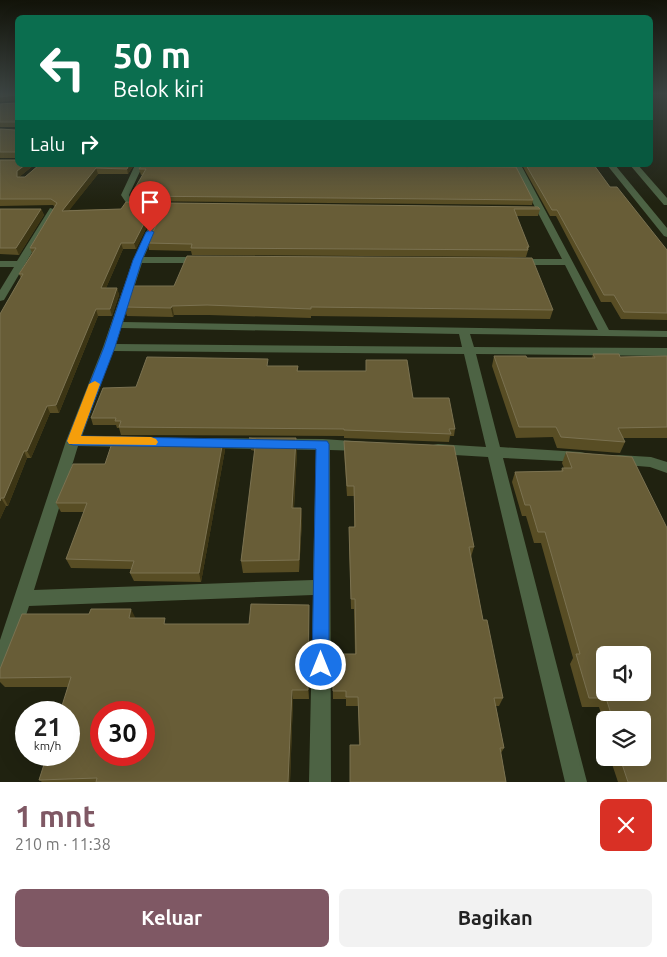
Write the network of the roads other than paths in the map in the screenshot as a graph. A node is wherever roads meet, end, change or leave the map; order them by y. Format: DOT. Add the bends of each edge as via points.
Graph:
graph roads {
  1 [pos="138,167"];
  2 [pos="515,167"];
  3 [pos="613,167"];
  4 [pos="636,167"];
  5 [pos="667,204"];
  6 [pos="163,205"];
  7 [pos="173,205"];
  8 [pos="44,210"];
  9 [pos="667,234"];
  10 [pos="138,260"];
  11 [pos="208,260"];
  12 [pos="508,262"];
  13 [pos="568,262"];
  14 [pos="0,264"];
  15 [pos="22,264"];
  16 [pos="0,298"];
  17 [pos="117,325"];
  18 [pos="464,331"];
  19 [pos="605,333"];
  20 [pos="667,334"];
  21 [pos="109,347"];
  22 [pos="469,351"];
  23 [pos="667,352"];
  24 [pos="73,441"];
  25 [pos="143,442"];
  26 [pos="193,442"];
  27 [pos="323,444"];
  28 [pos="371,446"];
  29 [pos="428,449"];
  30 [pos="495,451"];
  31 [pos="667,468"];
  32 [pos="322,587"];
  33 [pos="23,598"];
  34 [pos="0,668"];
  35 [pos="320,782"];
  36 [pos="576,782"];
  1 -- 6 [label="street" via="125,195 128,200 132,205"];
  2 -- 13 [label="street" via="535,210"];
  3 -- 9 [label="street"];
  4 -- 5 [label="street"];
  6 -- 7 [label="street"];
  6 -- 10 [label="street"];
  8 -- 15 [label="street" via="53,210"];
  10 -- 11 [label="street"];
  10 -- 17 [label="street"];
  12 -- 13 [label="street"];
  13 -- 19 [label="street"];
  14 -- 15 [label="street"];
  15 -- 16 [label="street"];
  17 -- 18 [label="street"];
  17 -- 21 [label="street"];
  18 -- 19 [label="street"];
  18 -- 22 [label="street"];
  19 -- 20 [label="street"];
  21 -- 22 [label="street"];
  21 -- 24 [label="street"];
  22 -- 23 [label="street"];
  22 -- 30 [label="street"];
  24 -- 25 [label="street"];
  24 -- 33 [label="street"];
  26 -- 27 [label="street"];
  27 -- 28 [label="street"];
  27 -- 32 [label="street"];
  29 -- 30 [label="street"];
  30 -- 31 [label="street" via="651,462"];
  30 -- 36 [label="street"];
  32 -- 33 [label="street"];
  32 -- 35 [label="street"];
  33 -- 34 [label="street"];
}
